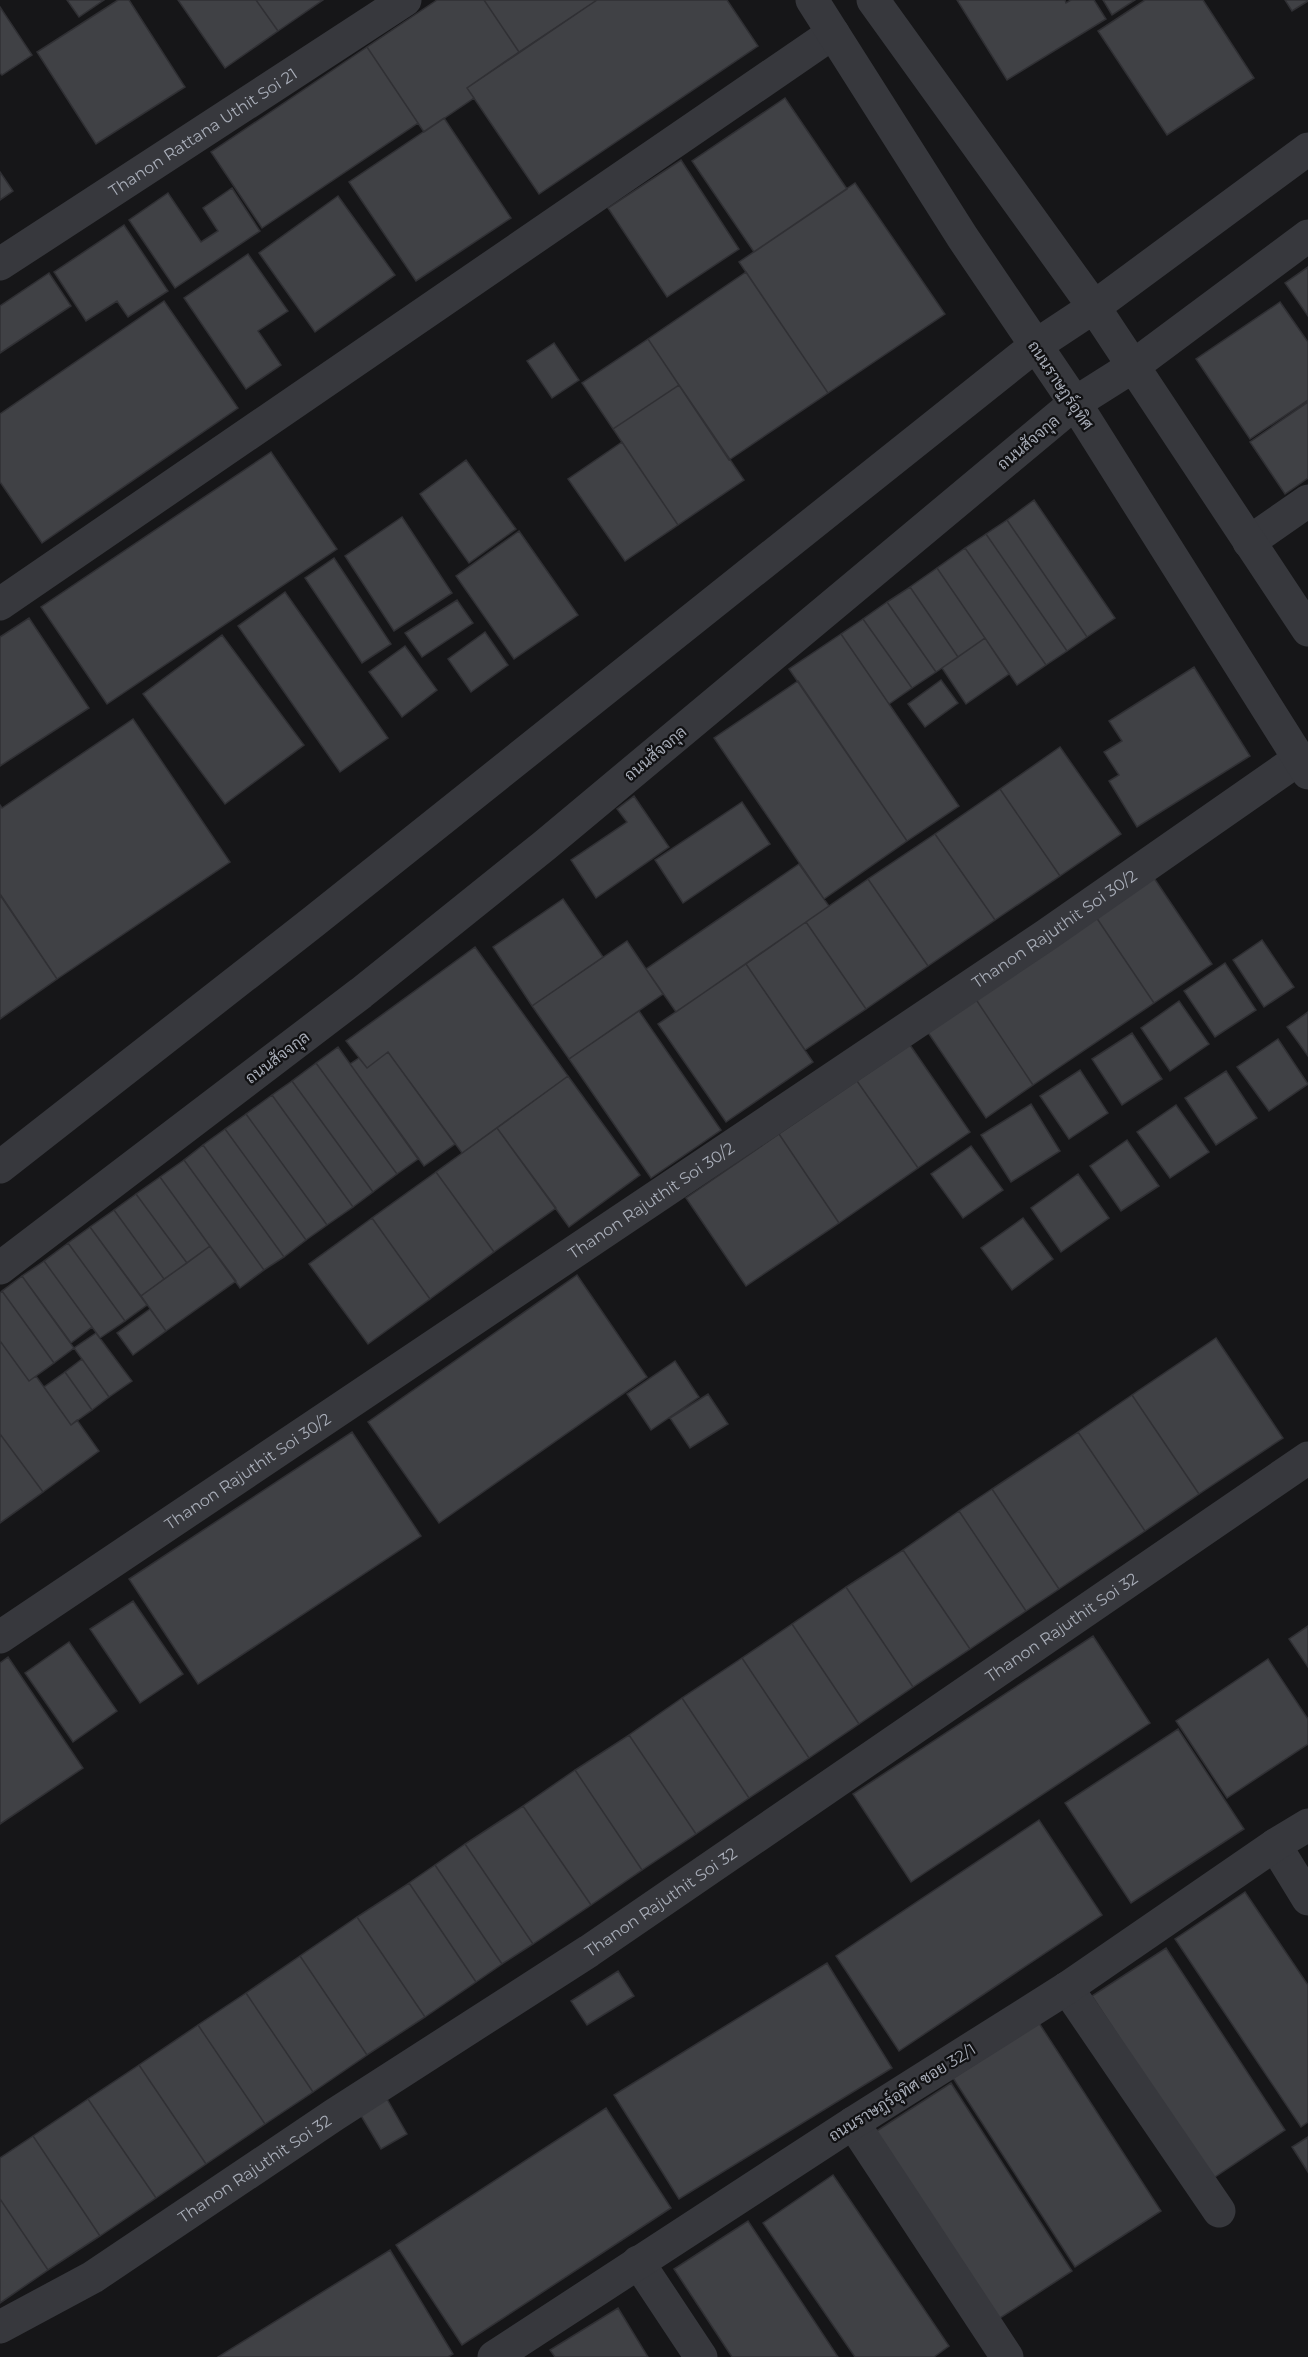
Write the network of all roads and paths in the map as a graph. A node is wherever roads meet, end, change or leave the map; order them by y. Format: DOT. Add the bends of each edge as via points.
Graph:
graph roads {
  1 [pos="405,0"];
  2 [pos="812,0"];
  3 [pos="876,1"];
  4 [pos="833,33"];
  5 [pos="1308,149"];
  6 [pos="1308,236"];
  7 [pos="0,264"];
  8 [pos="1094,307"];
  9 [pos="1035,346"];
  10 [pos="1132,367"];
  11 [pos="1074,403"];
  12 [pos="1308,501"];
  13 [pos="1249,542"];
  14 [pos="0,604"];
  15 [pos="1308,630"];
  16 [pos="1304,766"];
  17 [pos="0,1167"];
  18 [pos="0,1268"];
  19 [pos="1308,1458"];
  20 [pos="0,1637"];
  21 [pos="1308,1825"];
  22 [pos="1275,1845"];
  23 [pos="1308,1899"];
  24 [pos="1067,1988"];
  25 [pos="853,2123"];
  26 [pos="1219,2211"];
  27 [pos="638,2262"];
  28 [pos="0,2327"];
  29 [pos="494,2357"];
  30 [pos="701,2357"];
  31 [pos="1007,2357"];
  1 -- 7 [label="street, Thanon Rattana Uthit Soi 21"];
  2 -- 4 [label="street, ถนนราษฏร์อุทิศ"];
  3 -- 8 [label="street"];
  4 -- 9 [label="street, ถนนราษฏร์อุทิศ"];
  4 -- 14 [label="street"];
  5 -- 8 [label="street"];
  6 -- 10 [label="street, ถนนสัจจกุล"];
  8 -- 9 [label="street"];
  8 -- 10 [label="street"];
  9 -- 11 [label="street, ถนนราษฏร์อุทิศ"];
  9 -- 17 [label="street"];
  10 -- 11 [label="street, ถนนสัจจกุล"];
  10 -- 13 [label="street"];
  11 -- 16 [label="street, ถนนราษฏร์อุทิศ"];
  11 -- 18 [label="street, ถนนสัจจกุล" via="389,971"];
  12 -- 13 [label="street"];
  13 -- 15 [label="street"];
  16 -- 20 [label="street, Thanon Rajuthit Soi 30/2" via="722,1151"];
  19 -- 28 [label="street, Thanon Rajuthit Soi 32" via="589,1951 334,2115 93,2277"];
  21 -- 22 [label="street, ถนนราษฎร์อุทิศ ซอย 32/1"];
  22 -- 23 [label="street"];
  22 -- 24 [label="street, ถนนราษฎร์อุทิศ ซอย 32/1"];
  24 -- 25 [label="street, ถนนราษฎร์อุทิศ ซอย 32/1"];
  24 -- 26 [label="street"];
  25 -- 27 [label="street, ถนนราษฎร์อุทิศ ซอย 32/1"];
  25 -- 31 [label="street"];
  27 -- 29 [label="street, ถนนราษฎร์อุทิศ ซอย 32/1"];
  27 -- 30 [label="street"];
}
